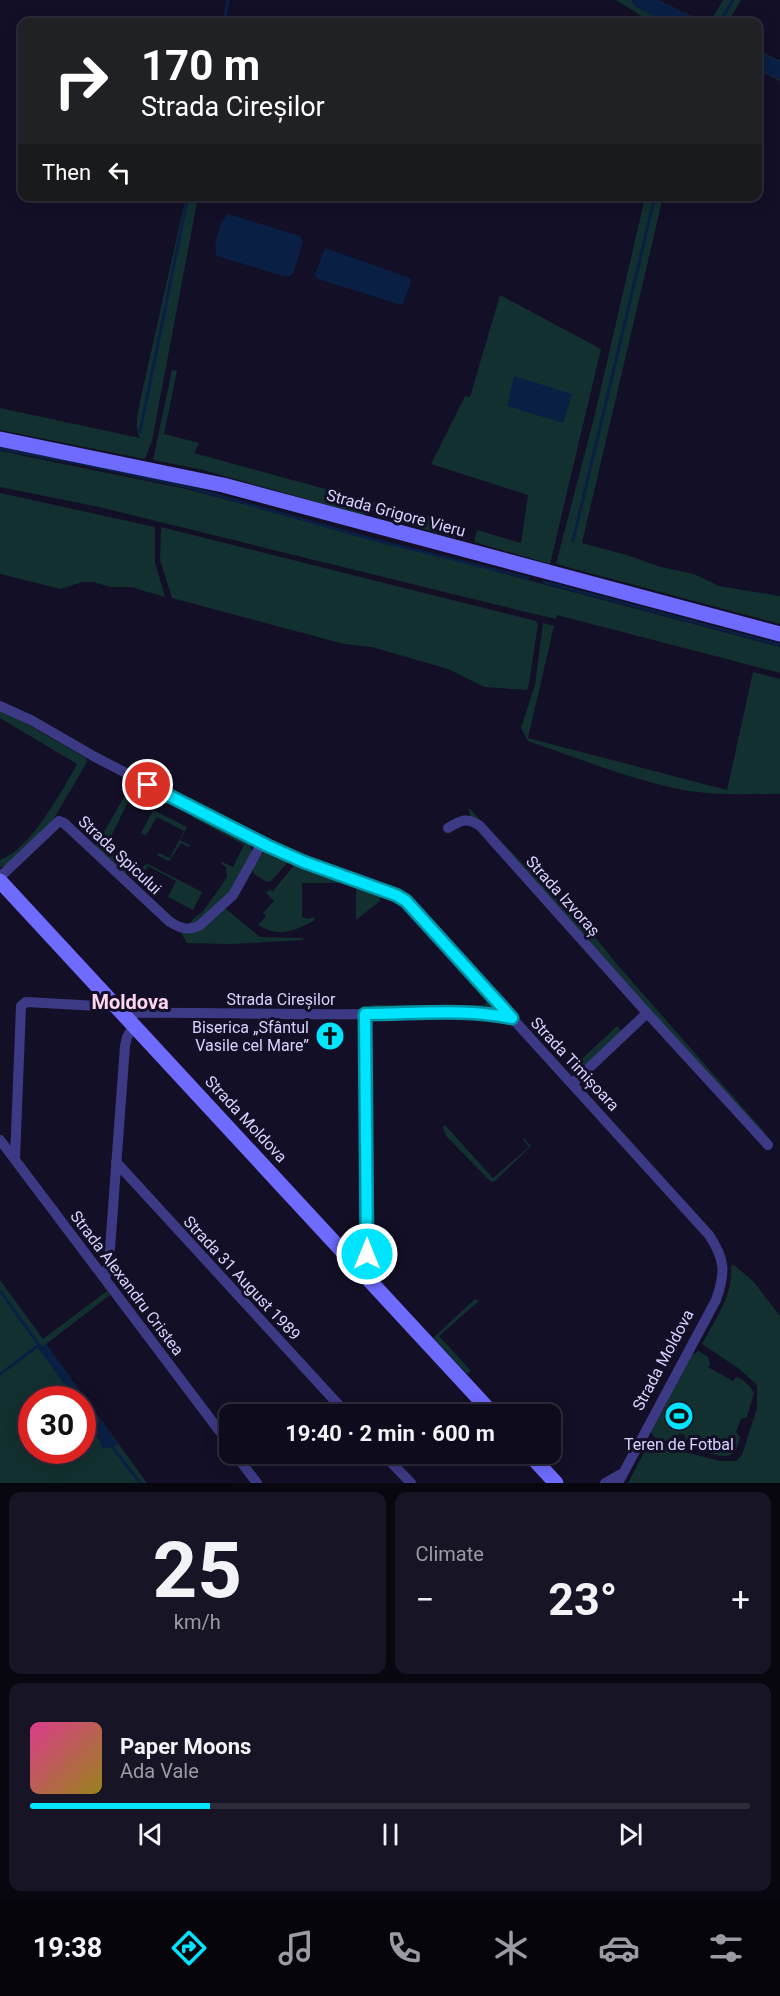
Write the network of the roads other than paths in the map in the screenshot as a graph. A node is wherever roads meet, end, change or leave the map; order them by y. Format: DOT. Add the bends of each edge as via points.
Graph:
graph roads {
  1 [pos="0,439"];
  2 [pos="780,634"];
  3 [pos="0,706"];
  4 [pos="448,828"];
  5 [pos="262,843"];
  6 [pos="1,884"];
  7 [pos="119,1010"];
  8 [pos="647,1013"];
  9 [pos="365,1014"];
  10 [pos="512,1018"];
  11 [pos="134,1026"];
  12 [pos="573,1083"];
  13 [pos="0,1140"];
  14 [pos="768,1145"];
  15 [pos="15,1159"];
  16 [pos="116,1162"];
  17 [pos="722,1261"];
  18 [pos="368,1277"];
  19 [pos="105,1279"];
  20 [pos="338,1404"];
  21 [pos="484,1404"];
  22 [pos="219,1431"];
  23 [pos="244,1464"];
  24 [pos="393,1464"];
  25 [pos="539,1464"];
  26 [pos="623,1472"];
  27 [pos="558,1482"];
  28 [pos="258,1483"];
  29 [pos="411,1483"];
  30 [pos="604,1483"];
  31 [pos="618,1483"];
  1 -- 2 [label="main road, Strada Grigore Vieru" via="223,485"];
  3 -- 5 [label="street, Strada Timișoara"];
  4 -- 8 [label="street, Strada Izvoraș" via="464,819 480,826"];
  5 -- 6 [label="street, Strada Spicului" via="233,895 199,926 186,929 170,922 59,821"];
  5 -- 10 [label="street, Strada Timișoara" via="406,901"];
  6 -- 7 [label="main road, Strada Moldova"];
  7 -- 9 [label="street, Strada Cireșilor"];
  7 -- 11 [label="main road, Strada Moldova"];
  7 -- 15 [label="street, Strada Cireșilor" via="26,1002 21,1006"];
  8 -- 12 [label="street"];
  8 -- 14 [label="street, Strada Izvoraș"];
  9 -- 10 [label="street, Strada Cireșilor" via="471,1013"];
  9 -- 18 [label="street"];
  10 -- 12 [label="street, Strada Timișoara"];
  11 -- 16 [label="street" via="125,1046"];
  11 -- 18 [label="main road, Strada Moldova"];
  12 -- 17 [label="street, Strada Timișoara" via="709,1235"];
  13 -- 15 [label="street, Strada Alexandru Cristea"];
  15 -- 19 [label="street, Strada Alexandru Cristea"];
  16 -- 19 [label="street"];
  16 -- 20 [label="street, Strada 31 August 1989"];
  17 -- 26 [label="street, Strada Moldova" via="716,1300"];
  18 -- 21 [label="main road, Strada Moldova"];
  19 -- 22 [label="street, Strada Alexandru Cristea"];
  23 -- 28 [label="street"];
  24 -- 29 [label="street"];
  25 -- 27 [label="main road"];
  26 -- 30 [label="street"];
  26 -- 31 [label="street, Strada Moldova"];
}
